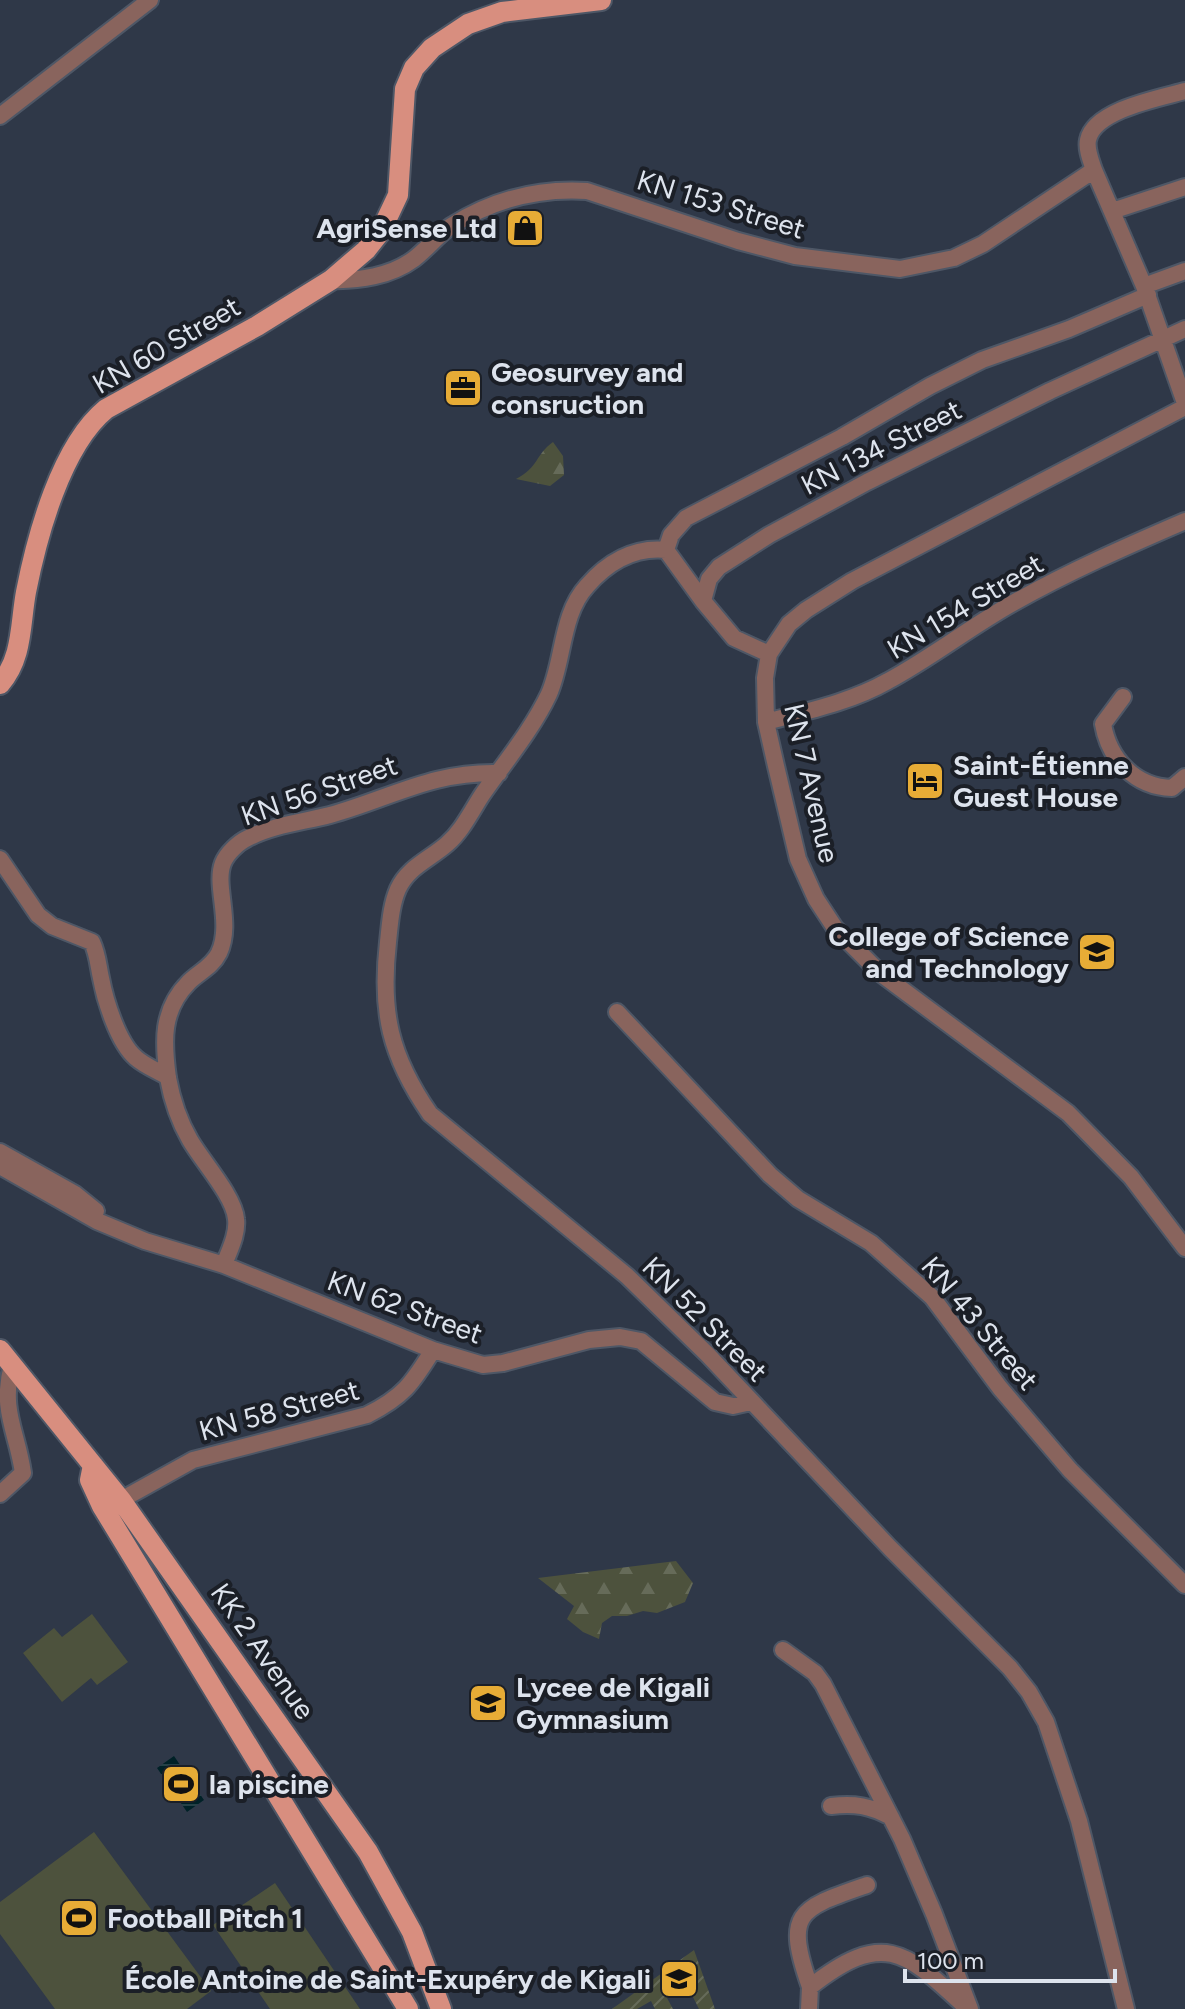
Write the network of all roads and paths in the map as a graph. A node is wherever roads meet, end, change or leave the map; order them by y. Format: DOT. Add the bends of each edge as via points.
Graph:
graph roads {
  1 [pos="150,0"];
  2 [pos="601,0"];
  3 [pos="1185,91"];
  4 [pos="0,116"];
  5 [pos="1094,170"];
  6 [pos="1185,187"];
  7 [pos="1112,211"];
  8 [pos="1185,271"];
  9 [pos="331,280"];
  10 [pos="1146,290"];
  11 [pos="1185,329"];
  12 [pos="1164,337"];
  13 [pos="1185,405"];
  14 [pos="1185,521"];
  15 [pos="666,550"];
  16 [pos="703,601"];
  17 [pos="769,654"];
  18 [pos="0,684"];
  19 [pos="1123,697"];
  20 [pos="766,722"];
  21 [pos="499,773"];
  22 [pos="1185,777"];
  23 [pos="0,859"];
  24 [pos="617,1012"];
  25 [pos="168,1077"];
  26 [pos="0,1152"];
  27 [pos="0,1166"];
  28 [pos="123,1231"];
  29 [pos="1185,1248"];
  30 [pos="224,1265"];
  31 [pos="433,1350"];
  32 [pos="6,1358"];
  33 [pos="751,1402"];
  34 [pos="93,1465"];
  35 [pos="0,1494"];
  36 [pos="121,1500"];
  37 [pos="1185,1585"];
  38 [pos="783,1650"];
  39 [pos="831,1806"];
  40 [pos="891,1817"];
  41 [pos="867,1885"];
  42 [pos="810,1987"];
  43 [pos="408,2009"];
  44 [pos="441,2009"];
  45 [pos="809,2009"];
  46 [pos="969,2009"];
  47 [pos="1126,2009"];
  1 -- 4 [label="street"];
  2 -- 9 [label="main road, KN 60 Street" via="502,12 468,24 432,48 408,78 392,213 366,250"];
  3 -- 5 [label="street" via="1131,106 1101,123 1088,139"];
  5 -- 7 [label="street"];
  5 -- 9 [label="street, KN 153 Street" via="983,244 954,258 900,269 795,256 587,191 568,190 489,206 449,227 393,270 353,281"];
  6 -- 7 [label="street"];
  7 -- 10 [label="street"];
  8 -- 10 [label="street"];
  9 -- 18 [label="main road, KN 60 Street" via="90,422 52,498 35,552 14,666"];
  10 -- 12 [label="street"];
  10 -- 15 [label="street" via="1069,329 982,360 686,518"];
  11 -- 12 [label="street, KN 134 Street"];
  12 -- 13 [label="street"];
  12 -- 16 [label="street, KN 134 Street" via="769,535 719,567"];
  13 -- 17 [label="street" via="852,581 789,624"];
  14 -- 20 [label="street, KN 154 Street" via="1016,601 889,681 835,704"];
  15 -- 16 [label="street"];
  15 -- 21 [label="street, KN 52 Street" via="652,548 613,561 584,588 573,608 549,694"];
  16 -- 17 [label="street" via="734,638"];
  17 -- 20 [label="street, KN 7 Avenue"];
  19 -- 22 [label="street" via="1103,724 1123,769 1163,788 1172,788"];
  20 -- 29 [label="street, KN 7 Avenue" via="798,859 835,928 880,973 1068,1113 1131,1177"];
  21 -- 25 [label="street, KN 56 Street" via="437,778 373,802 264,831 231,851 222,864 223,942 216,957 170,1007 163,1032"];
  21 -- 33 [label="street, KN 52 Street" via="447,844 415,867 399,887 391,911 383,980 391,1034 409,1083 430,1114 627,1276"];
  23 -- 25 [label="street" via="38,915 92,942 122,1038 135,1058"];
  24 -- 37 [label="street, KN 43 Street" via="770,1175 798,1199 871,1243 932,1297 1070,1470"];
  25 -- 30 [label="street, KN 56 Street" via="184,1128 236,1217"];
  26 -- 28 [label="street, KN 62 Street" via="75,1194"];
  27 -- 28 [label="street, KN 62 Street"];
  28 -- 30 [label="street, KN 62 Street"];
  30 -- 31 [label="street, KN 62 Street"];
  31 -- 33 [label="street, KN 62 Street" via="483,1365 620,1337 641,1341 715,1402"];
  31 -- 36 [label="street, KN 58 Street" via="405,1390 367,1415 193,1460"];
  32 -- 34 [label="main road, KK 2 Avenue"];
  32 -- 35 [label="street" via="5,1409 23,1473"];
  33 -- 47 [label="street, KN 52 Street" via="1029,1692 1046,1722 1079,1821"];
  34 -- 36 [label="main road, KK 2 Avenue"];
  34 -- 43 [label="main road" via="90,1480 102,1506"];
  36 -- 44 [label="main road, KK 2 Avenue" via="368,1852 412,1932"];
  38 -- 40 [label="street" via="823,1684"];
  39 -- 40 [label="street" via="872,1807"];
  40 -- 46 [label="street"];
  41 -- 42 [label="street" via="804,1913 799,1955"];
  42 -- 45 [label="street"];
  42 -- 46 [label="street" via="836,1966 883,1951 929,1972"];
}
